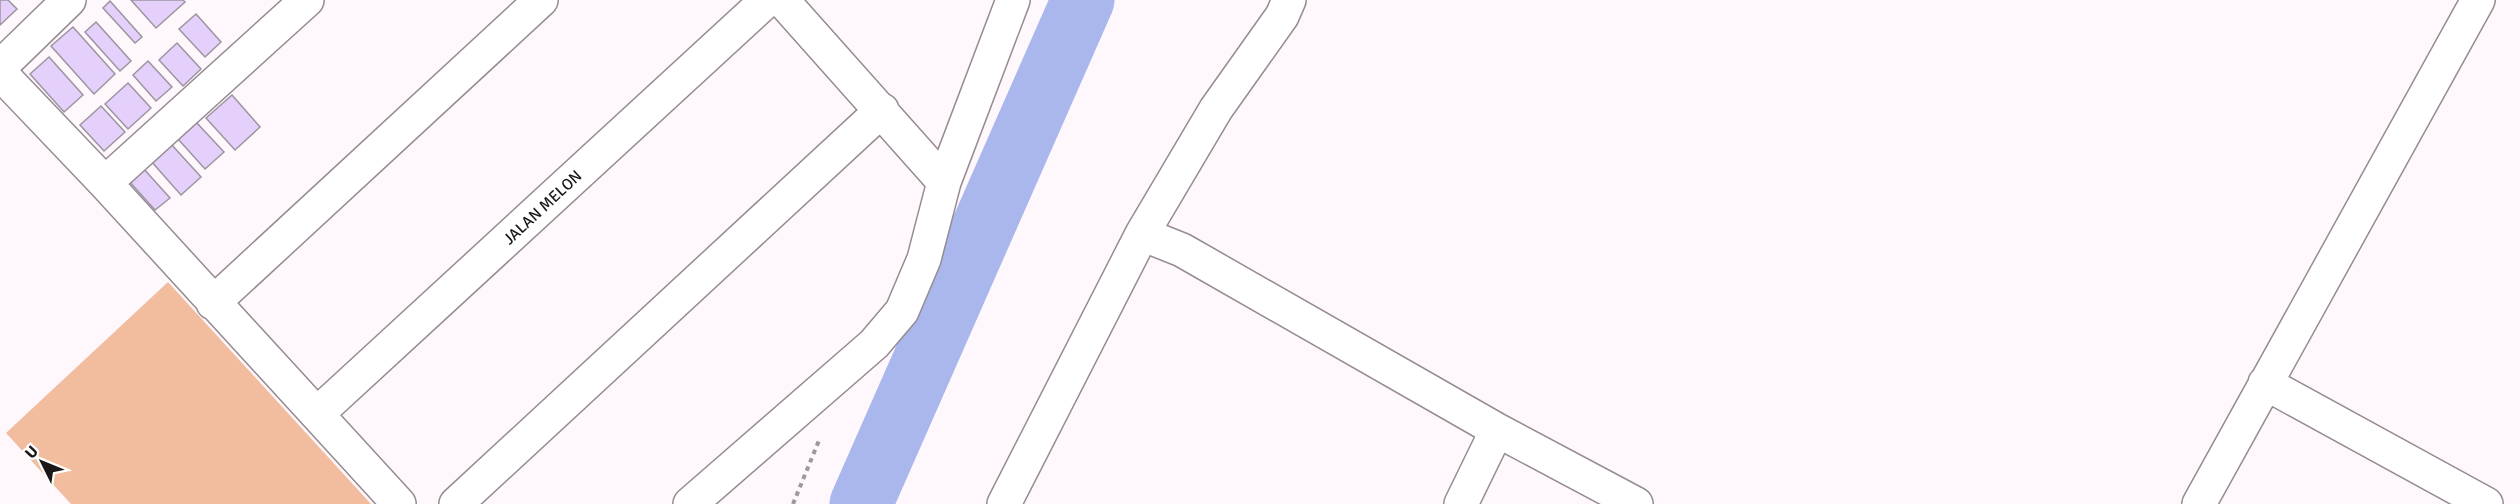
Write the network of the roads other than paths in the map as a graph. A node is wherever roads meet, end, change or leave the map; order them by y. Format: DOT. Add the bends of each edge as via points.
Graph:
graph roads {
  1 [pos="69,0"];
  2 [pos="307,0"];
  3 [pos="542,0"];
  4 [pos="768,0"];
  5 [pos="782,0"];
  6 [pos="1013,0"];
  7 [pos="1289,0"];
  8 [pos="2478,0"];
  9 [pos="0,67"];
  10 [pos="0,73"];
  11 [pos="882,110"];
  12 [pos="944,182"];
  13 [pos="105,183"];
  14 [pos="1142,234"];
  15 [pos="213,303"];
  16 [pos="2265,383"];
  17 [pos="317,414"];
  18 [pos="1497,430"];
  19 [pos="399,504"];
  20 [pos="456,504"];
  21 [pos="690,504"];
  22 [pos="1004,504"];
  23 [pos="1461,504"];
  24 [pos="1636,504"];
  25 [pos="2199,504"];
  26 [pos="2486,504"];
  1 -- 9 [label="street"];
  2 -- 13 [label="street"];
  3 -- 15 [label="street"];
  4 -- 17 [label="street, JALAN MELON"];
  5 -- 11 [label="street"];
  6 -- 12 [label="street"];
  7 -- 14 [label="street" via="1282,16 1216,109"];
  8 -- 16 [label="street"];
  10 -- 13 [label="street"];
  11 -- 12 [label="street"];
  11 -- 20 [label="street"];
  12 -- 21 [label="street" via="924,259 902,310 874,344"];
  13 -- 15 [label="street"];
  14 -- 18 [label="street" via="1182,250"];
  14 -- 22 [label="street"];
  15 -- 17 [label="street"];
  16 -- 25 [label="street"];
  16 -- 26 [label="street"];
  17 -- 19 [label="street"];
  18 -- 23 [label="street"];
  18 -- 24 [label="street"];
}
